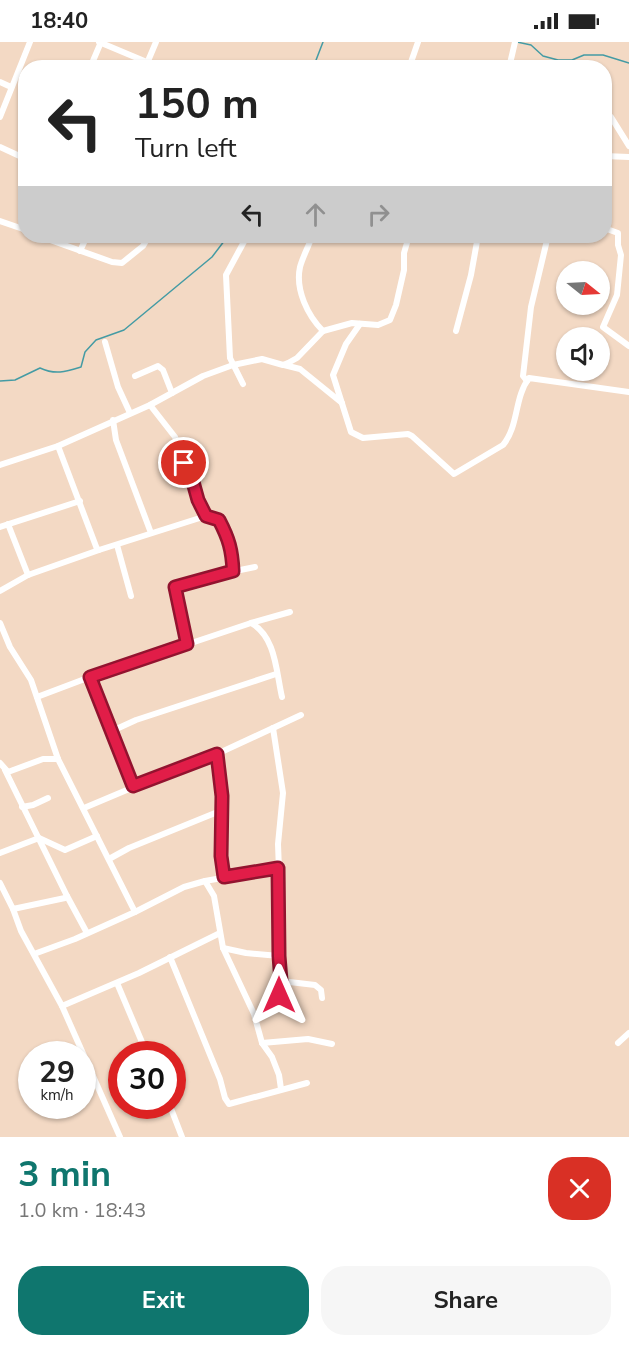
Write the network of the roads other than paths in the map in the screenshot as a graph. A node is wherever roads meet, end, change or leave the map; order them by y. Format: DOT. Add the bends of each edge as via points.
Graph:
graph roads {
  1 [pos="30,42"];
  2 [pos="100,42"];
  3 [pos="156,42"];
  4 [pos="418,42"];
  5 [pos="515,42"];
  6 [pos="22,60"];
  7 [pos="93,60"];
  8 [pos="145,60"];
  9 [pos="148,60"];
  10 [pos="412,60"];
  11 [pos="511,60"];
  12 [pos="18,70"];
  13 [pos="0,81"];
  14 [pos="11,87"];
  15 [pos="0,117"];
  16 [pos="612,119"];
  17 [pos="629,146"];
  18 [pos="0,147"];
  19 [pos="18,155"];
  20 [pos="612,156"];
  21 [pos="629,157"];
  22 [pos="0,221"];
  23 [pos="18,227"];
  24 [pos="612,231"];
  25 [pos="58,243"];
  26 [pos="84,243"];
  27 [pos="145,243"];
  28 [pos="244,243"];
  29 [pos="309,243"];
  30 [pos="408,243"];
  31 [pos="477,243"];
  32 [pos="546,243"];
  33 [pos="80,251"];
  34 [pos="360,324"];
  35 [pos="456,331"];
  36 [pos="323,332"];
  37 [pos="105,342"];
  38 [pos="629,346"];
  39 [pos="233,365"];
  40 [pos="284,365"];
  41 [pos="135,376"];
  42 [pos="527,381"];
  43 [pos="243,384"];
  44 [pos="629,392"];
  45 [pos="172,393"];
  46 [pos="342,404"];
  47 [pos="150,405"];
  48 [pos="130,413"];
  49 [pos="113,420"];
  50 [pos="58,446"];
  51 [pos="0,465"];
  52 [pos="80,501"];
  53 [pos="206,516"];
  54 [pos="8,524"];
  55 [pos="0,528"];
  56 [pos="151,533"];
  57 [pos="117,545"];
  58 [pos="99,550"];
  59 [pos="255,567"];
  60 [pos="233,571"];
  61 [pos="28,575"];
  62 [pos="0,591"];
  63 [pos="131,596"];
  64 [pos="290,612"];
  65 [pos="0,623"];
  66 [pos="251,623"];
  67 [pos="187,644"];
  68 [pos="276,674"];
  69 [pos="90,677"];
  70 [pos="37,697"];
  71 [pos="282,698"];
  72 [pos="301,715"];
  73 [pos="273,728"];
  74 [pos="112,731"];
  75 [pos="217,754"];
  76 [pos="58,759"];
  77 [pos="0,763"];
  78 [pos="5,771"];
  79 [pos="133,786"];
  80 [pos="48,798"];
  81 [pos="22,807"];
  82 [pos="84,808"];
  83 [pos="220,811"];
  84 [pos="97,836"];
  85 [pos="39,838"];
  86 [pos="0,854"];
  87 [pos="109,859"];
  88 [pos="278,868"];
  89 [pos="224,877"];
  90 [pos="205,881"];
  91 [pos="0,883"];
  92 [pos="67,896"];
  93 [pos="13,909"];
  94 [pos="135,912"];
  95 [pos="87,933"];
  96 [pos="220,933"];
  97 [pos="223,948"];
  98 [pos="34,954"];
  99 [pos="279,956"];
  100 [pos="170,957"];
  101 [pos="281,981"];
  102 [pos="117,982"];
  103 [pos="279,995"];
  104 [pos="322,998"];
  105 [pos="62,1006"];
  106 [pos="629,1033"];
  107 [pos="142,1041"];
  108 [pos="262,1043"];
  109 [pos="618,1043"];
  110 [pos="332,1044"];
  111 [pos="307,1083"];
  112 [pos="281,1089"];
  113 [pos="175,1119"];
  114 [pos="120,1137"];
  115 [pos="183,1137"];
  1 -- 6 [label="street"];
  2 -- 7 [label="street"];
  2 -- 8 [label="street"];
  3 -- 9 [label="street"];
  4 -- 10 [label="street"];
  5 -- 11 [label="street"];
  12 -- 14 [label="street"];
  13 -- 14 [label="street"];
  14 -- 15 [label="street"];
  16 -- 17 [label="street"];
  18 -- 19 [label="street"];
  20 -- 21 [label="street"];
  22 -- 23 [label="street"];
  24 -- 38 [label="street" via="618,233 621,255 617,295 603,327"];
  25 -- 33 [label="street"];
  26 -- 33 [label="street"];
  27 -- 33 [label="street" via="122,263"];
  28 -- 39 [label="street" via="226,275"];
  29 -- 36 [label="street" via="299,279 305,305"];
  30 -- 34 [label="street" via="390,321"];
  31 -- 35 [label="street"];
  32 -- 42 [label="street" via="531,307 523,376"];
  34 -- 36 [label="street"];
  34 -- 46 [label="street" via="346,344 333,375"];
  36 -- 40 [label="street" via="297,358"];
  37 -- 48 [label="street"];
  39 -- 40 [label="street" via="262,359"];
  39 -- 43 [label="street"];
  39 -- 45 [label="street"];
  40 -- 46 [label="street" via="300,369"];
  41 -- 45 [label="street" via="158,366"];
  42 -- 44 [label="street" via="532,378"];
  42 -- 46 [label="street" via="508,439 454,474 408,434 356,436"];
  45 -- 47 [label="street"];
  47 -- 48 [label="street"];
  47 -- 53 [label="street" via="171,430 183,457 185,475 193,482"];
  48 -- 49 [label="street"];
  49 -- 50 [label="street"];
  49 -- 56 [label="street" via="116,440"];
  50 -- 51 [label="street"];
  50 -- 52 [label="street"];
  52 -- 54 [label="street"];
  52 -- 58 [label="street"];
  53 -- 56 [label="street"];
  53 -- 60 [label="street" via="219,520 223,528 232,551"];
  54 -- 55 [label="street"];
  54 -- 61 [label="street"];
  56 -- 57 [label="street"];
  57 -- 58 [label="street"];
  57 -- 63 [label="street"];
  58 -- 61 [label="street"];
  59 -- 60 [label="street"];
  60 -- 67 [label="street" via="175,587"];
  61 -- 62 [label="street"];
  64 -- 66 [label="street"];
  65 -- 70 [label="street"];
  66 -- 67 [label="street"];
  66 -- 68 [label="street" via="260,628 270,643"];
  67 -- 69 [label="street"];
  68 -- 71 [label="street"];
  68 -- 74 [label="street"];
  69 -- 70 [label="street"];
  69 -- 74 [label="street"];
  70 -- 76 [label="street"];
  72 -- 73 [label="street"];
  73 -- 75 [label="street"];
  73 -- 88 [label="street" via="284,793"];
  74 -- 79 [label="street"];
  75 -- 79 [label="street"];
  75 -- 83 [label="street"];
  76 -- 78 [label="street" via="43,759 12,772"];
  76 -- 82 [label="street"];
  77 -- 78 [label="street"];
  78 -- 81 [label="street"];
  79 -- 82 [label="street"];
  80 -- 81 [label="street"];
  81 -- 85 [label="street"];
  82 -- 84 [label="street"];
  83 -- 87 [label="street"];
  83 -- 89 [label="street"];
  84 -- 85 [label="street" via="65,850"];
  84 -- 87 [label="street"];
  85 -- 86 [label="street"];
  85 -- 92 [label="street"];
  87 -- 94 [label="street"];
  88 -- 89 [label="street"];
  88 -- 99 [label="street"];
  89 -- 90 [label="street"];
  90 -- 94 [label="street" via="184,887"];
  90 -- 96 [label="street" via="214,896"];
  91 -- 93 [label="street"];
  92 -- 93 [label="street"];
  92 -- 95 [label="street"];
  93 -- 98 [label="street"];
  94 -- 95 [label="street"];
  95 -- 98 [label="street"];
  96 -- 97 [label="street"];
  96 -- 100 [label="street"];
  97 -- 99 [label="street"];
  97 -- 108 [label="street" via="254,1014"];
  98 -- 105 [label="street"];
  99 -- 101 [label="street"];
  100 -- 102 [label="street"];
  100 -- 112 [label="street" via="229,1104"];
  101 -- 103 [label="street"];
  101 -- 104 [label="street" via="315,985"];
  102 -- 105 [label="street"];
  102 -- 107 [label="street"];
  105 -- 114 [label="street"];
  106 -- 109 [label="street"];
  108 -- 110 [label="street" via="308,1039"];
  108 -- 112 [label="street" via="272,1057"];
  111 -- 112 [label="street"];
  113 -- 115 [label="street"];
}
